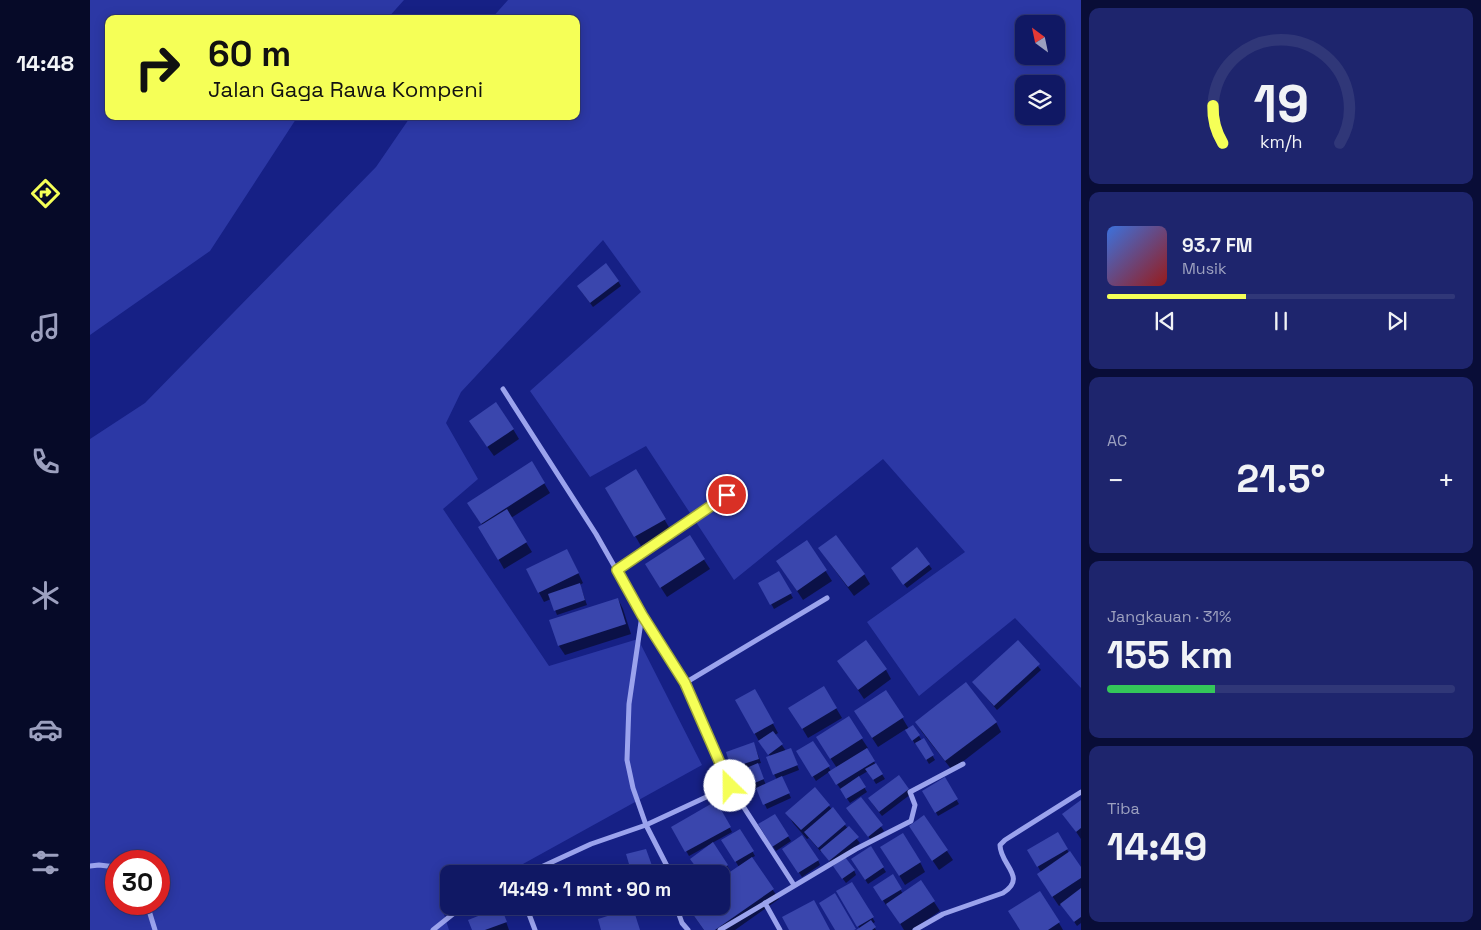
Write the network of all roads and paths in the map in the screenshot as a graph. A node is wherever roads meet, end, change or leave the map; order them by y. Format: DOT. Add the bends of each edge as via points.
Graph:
graph roads {
  1 [pos="503,389"];
  2 [pos="727,495"];
  3 [pos="617,570"];
  4 [pos="826,598"];
  5 [pos="642,615"];
  6 [pos="685,683"];
  7 [pos="962,764"];
  8 [pos="730,786"];
  9 [pos="1081,792"];
  10 [pos="646,825"];
  11 [pos="105,865"];
  12 [pos="546,865"];
  13 [pos="666,865"];
  14 [pos="90,866"];
  15 [pos="794,885"];
  16 [pos="765,903"];
  17 [pos="151,915"];
  18 [pos="452,915"];
  19 [pos="529,915"];
  20 [pos="679,915"];
  21 [pos="155,930"];
  22 [pos="433,930"];
  23 [pos="535,930"];
  24 [pos="688,930"];
  25 [pos="720,930"];
  26 [pos="780,930"];
  27 [pos="915,930"];
  1 -- 3 [label="street"];
  2 -- 3 [label="street"];
  3 -- 5 [label="street"];
  4 -- 6 [label="street"];
  5 -- 6 [label="street"];
  5 -- 10 [label="street" via="629,704 627,760"];
  6 -- 8 [label="street"];
  7 -- 15 [label="street" via="910,792 914,805 911,821"];
  8 -- 10 [label="street"];
  8 -- 15 [label="street"];
  9 -- 27 [label="street" via="1000,845 1013,876 1012,887 943,914"];
  10 -- 12 [label="street" via="591,844"];
  10 -- 13 [label="street"];
  11 -- 14 [label="street"];
  15 -- 16 [label="street"];
  16 -- 25 [label="street"];
  16 -- 26 [label="street"];
  17 -- 21 [label="street"];
  18 -- 22 [label="street"];
  19 -- 23 [label="street"];
  20 -- 24 [label="street"];
}
